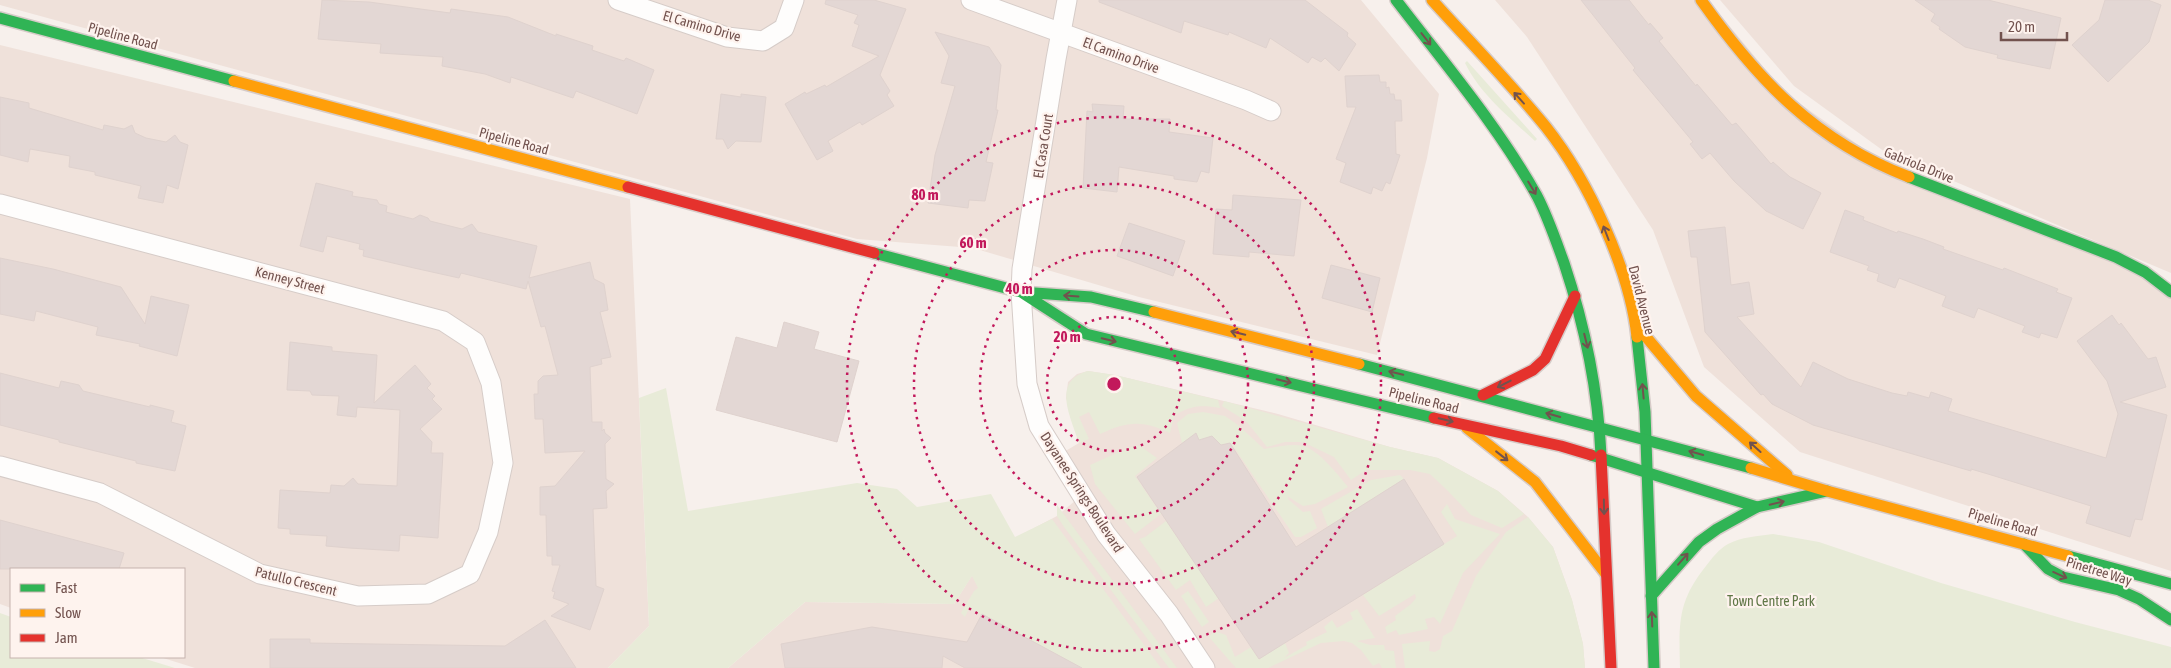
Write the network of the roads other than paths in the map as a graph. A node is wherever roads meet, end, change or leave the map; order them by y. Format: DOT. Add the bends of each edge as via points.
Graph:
graph roads {
  1 [pos="618,0"];
  2 [pos="794,0"];
  3 [pos="971,0"];
  4 [pos="1067,0"];
  5 [pos="1396,0"];
  6 [pos="1432,0"];
  7 [pos="1701,0"];
  8 [pos="0,18"];
  9 [pos="1060,33"];
  10 [pos="1271,111"];
  11 [pos="0,204"];
  12 [pos="1021,292"];
  13 [pos="2171,292"];
  14 [pos="1575,296"];
  15 [pos="1636,325"];
  16 [pos="1483,395"];
  17 [pos="1464,425"];
  18 [pos="1600,428"];
  19 [pos="1646,439"];
  20 [pos="499,441"];
  21 [pos="1601,459"];
  22 [pos="0,466"];
  23 [pos="1647,473"];
  24 [pos="1792,479"];
  25 [pos="1827,491"];
  26 [pos="1757,508"];
  27 [pos="2024,543"];
  28 [pos="1606,574"];
  29 [pos="2171,584"];
  30 [pos="1651,596"];
  31 [pos="2171,620"];
  32 [pos="1205,668"];
  33 [pos="1611,668"];
  34 [pos="1654,668"];
  1 -- 2 [label="street, El Camino Drive" via="727,37 763,41 784,28"];
  3 -- 9 [label="street, El Camino Drive"];
  4 -- 9 [label="street, El Casa Court"];
  5 -- 14 [label="main road, one-way" via="1511,154 1538,198"];
  15 -- 6 [label="main road, David Avenue, one-way" via="1623,276 1602,222 1574,168 1546,128"];
  7 -- 13 [label="main road, Gabriola Drive" via="1742,56 1782,97 1856,154 2131,264 2160,281"];
  8 -- 12 [label="main road, Pipeline Road"];
  9 -- 10 [label="street, El Camino Drive"];
  9 -- 12 [label="street, El Casa Court"];
  11 -- 20 [label="street, Kenney Street" via="443,321 475,342 491,383"];
  16 -- 12 [label="main road, Pipeline Road, one-way" via="1091,297"];
  12 -- 17 [label="main road, Pipeline Road, one-way" via="1086,334"];
  12 -- 32 [label="street, Dayanee Springs Boulevard" via="1027,384 1039,426 1106,534 1169,614"];
  14 -- 16 [label="main road, one-way" via="1545,359 1533,370"];
  14 -- 18 [label="main road, one-way" via="1592,363"];
  19 -- 15 [label="main road, David Avenue, one-way"];
  24 -- 15 [label="main road, one-way" via="1696,396"];
  18 -- 16 [label="main road, Pipeline Road, one-way"];
  17 -- 21 [label="main road, Pipeline Road" via="1560,446"];
  17 -- 28 [label="main road, one-way" via="1535,482"];
  18 -- 19 [label="main road, Pipeline Road"];
  18 -- 21 [label="main road"];
  19 -- 23 [label="main road, David Avenue"];
  24 -- 19 [label="main road, Pipeline Road, one-way"];
  20 -- 22 [label="street, Patullo Crescent" via="503,463 488,532 470,574 428,594 358,596 260,574 100,493"];
  21 -- 23 [label="main road, Pipeline Road"];
  21 -- 28 [label="main road, one-way"];
  23 -- 26 [label="main road, Pipeline Road"];
  23 -- 30 [label="main road, David Avenue"];
  24 -- 25 [label="main road, Pipeline Road"];
  26 -- 25 [label="main road, Pipeline Road, one-way"];
  25 -- 27 [label="main road, Pipeline Road"];
  30 -- 26 [label="main road, one-way" via="1699,542"];
  27 -- 29 [label="main road, Pipeline Road"];
  27 -- 31 [label="main road, Pinetree Way, one-way" via="2048,569 2063,577 2119,590"];
  28 -- 33 [label="main road"];
  34 -- 30 [label="main road, David Avenue, one-way"];
}
